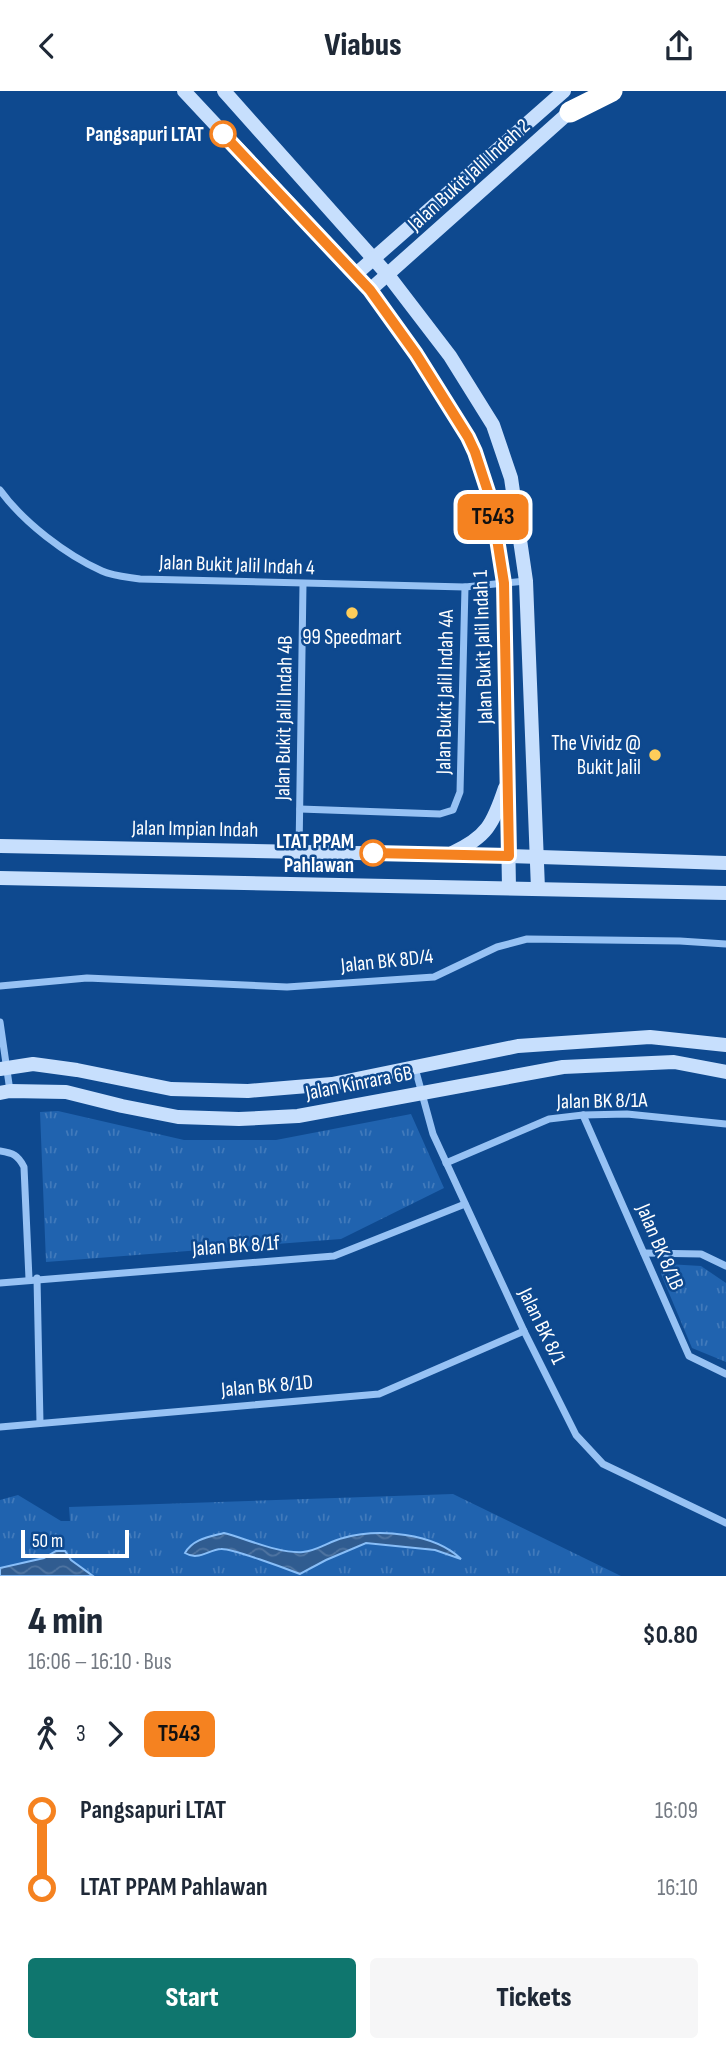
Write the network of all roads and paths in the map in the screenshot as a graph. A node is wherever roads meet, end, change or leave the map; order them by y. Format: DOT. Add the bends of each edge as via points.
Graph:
graph roads {
  1 [pos="184,91"];
  2 [pos="224,91"];
  3 [pos="564,91"];
  4 [pos="596,91"];
  5 [pos="612,91"];
  6 [pos="570,112"];
  7 [pos="373,260"];
  8 [pos="356,274"];
  9 [pos="388,275"];
  10 [pos="370,290"];
  11 [pos="0,490"];
  12 [pos="526,581"];
  13 [pos="504,583"];
  14 [pos="303,585"];
  15 [pos="465,587"];
  16 [pos="509,776"];
  17 [pos="300,809"];
  18 [pos="0,846"];
  19 [pos="299,852"];
  20 [pos="447,855"];
  21 [pos="509,856"];
  22 [pos="538,857"];
  23 [pos="726,863"];
  24 [pos="0,878"];
  25 [pos="509,888"];
  26 [pos="538,889"];
  27 [pos="726,893"];
  28 [pos="726,944"];
  29 [pos="0,986"];
  30 [pos="0,1022"];
  31 [pos="726,1045"];
  32 [pos="415,1067"];
  33 [pos="3,1069"];
  34 [pos="726,1072"];
  35 [pos="5,1092"];
  36 [pos="422,1092"];
  37 [pos="583,1115"];
  38 [pos="726,1124"];
  39 [pos="0,1151"];
  40 [pos="446,1163"];
  41 [pos="465,1204"];
  42 [pos="644,1254"];
  43 [pos="726,1266"];
  44 [pos="33,1279"];
  45 [pos="0,1283"];
  46 [pos="524,1331"];
  47 [pos="726,1374"];
  48 [pos="40,1423"];
  49 [pos="0,1427"];
  50 [pos="726,1523"];
  1 -- 8 [label="street, Jalan Bukit Jalil Indah 1"];
  2 -- 7 [label="street"];
  3 -- 7 [label="street, Jalan Bukit Jalil Indah 2"];
  4 -- 6 [label="street, Jalan Bukit Jalil Indah 2"];
  5 -- 6 [label="highway"];
  6 -- 9 [label="street, Jalan Bukit Jalil Indah 2"];
  7 -- 8 [label="street, Jalan Bukit Jalil Indah 2"];
  7 -- 9 [label="street"];
  8 -- 10 [label="street, Jalan Bukit Jalil Indah 1"];
  9 -- 10 [label="street, Jalan Bukit Jalil Indah 2"];
  9 -- 12 [label="street" via="450,356 493,425 511,478"];
  10 -- 13 [label="street, Jalan Bukit Jalil Indah 1" via="468,437 491,501"];
  11 -- 14 [label="street, Jalan Bukit Jalil Indah 4" via="30,525 104,572 140,579"];
  12 -- 13 [label="street, Jalan Bukit Jalil Indah 4"];
  12 -- 22 [label="street"];
  13 -- 15 [label="street, Jalan Bukit Jalil Indah 4"];
  13 -- 16 [label="street, Jalan Bukit Jalil Indah 1"];
  14 -- 15 [label="street, Jalan Bukit Jalil Indah 4"];
  14 -- 17 [label="street, Jalan Bukit Jalil Indah 4B"];
  15 -- 17 [label="street, Jalan Bukit Jalil Indah 4A" via="460,792 453,810 440,814"];
  16 -- 20 [label="street" via="491,824 470,844"];
  16 -- 21 [label="street, Jalan Bukit Jalil Indah 1"];
  17 -- 19 [label="street, Jalan Bukit Jalil Indah 4B"];
  18 -- 19 [label="street, Jalan Impian Indah"];
  19 -- 20 [label="street, Jalan Impian Indah"];
  20 -- 21 [label="street, Jalan Impian Indah"];
  21 -- 22 [label="street, Jalan Impian Indah"];
  21 -- 25 [label="street, Jalan Bukit Jalil Indah 1"];
  22 -- 23 [label="street, Jalan Impian Indah"];
  22 -- 26 [label="street"];
  24 -- 25 [label="street"];
  25 -- 26 [label="street"];
  26 -- 27 [label="street"];
  28 -- 29 [label="street, Jalan BK 8D/4" via="527,939 497,947 434,977 287,987 87,978"];
  30 -- 33 [label="street"];
  31 -- 32 [label="street, Jalan Kinrara 6B" via="650,1037 531,1045"];
  32 -- 33 [label="street, Jalan Kinrara 6B" via="332,1084 248,1091 171,1089 33,1064"];
  32 -- 36 [label="street, Jalan BK 8/1"];
  33 -- 35 [label="street"];
  34 -- 36 [label="street, Jalan Kinrara 6B" via="674,1062 563,1067"];
  35 -- 36 [label="street, Jalan Kinrara 6B" via="66,1091 178,1117 239,1119 298,1115"];
  36 -- 40 [label="street, Jalan BK 8/1"];
  37 -- 38 [label="street, Jalan BK 8/1A" via="626,1114"];
  37 -- 40 [label="street, Jalan BK 8/1A" via="549,1119"];
  37 -- 42 [label="street, Jalan BK 8/1B"];
  39 -- 44 [label="street" via="12,1152 24,1167"];
  40 -- 41 [label="street, Jalan BK 8/1"];
  41 -- 44 [label="street, Jalan BK 8/1f" via="334,1256"];
  41 -- 46 [label="street, Jalan BK 8/1"];
  42 -- 43 [label="street" via="701,1254"];
  42 -- 47 [label="street, Jalan BK 8/1B" via="688,1356"];
  44 -- 45 [label="street, Jalan BK 8/1f"];
  44 -- 48 [label="street"];
  46 -- 48 [label="street, Jalan BK 8/1D" via="379,1394"];
  46 -- 50 [label="street, Jalan BK 8/1" via="576,1436 603,1464"];
  48 -- 49 [label="street, Jalan BK 8/1D"];
}
